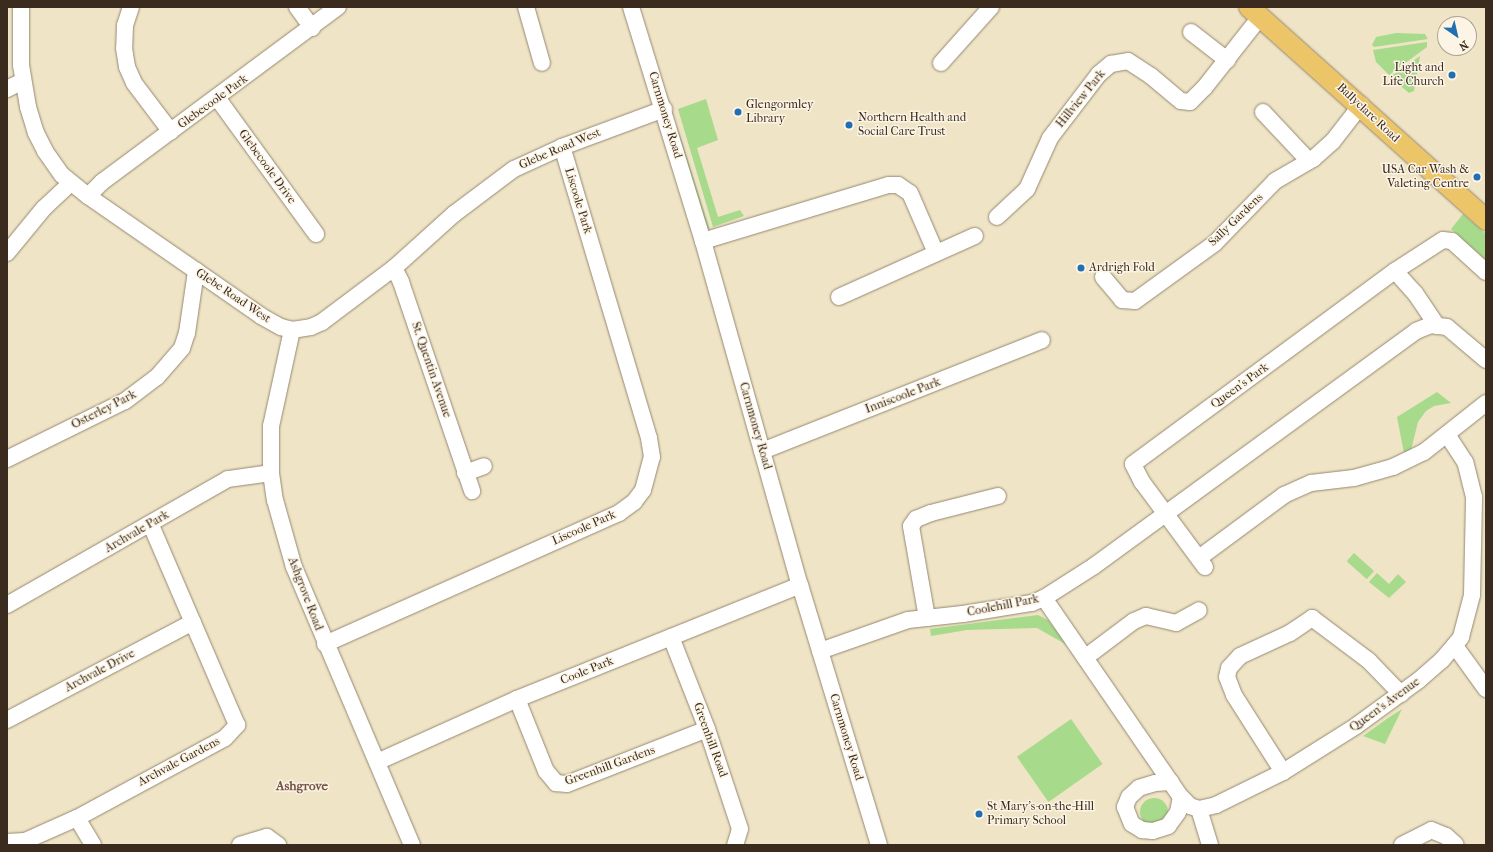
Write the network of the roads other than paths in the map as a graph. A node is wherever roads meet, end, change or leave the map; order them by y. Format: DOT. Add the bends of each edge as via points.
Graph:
graph roads {
  1 [pos="21,7"];
  2 [pos="131,7"];
  3 [pos="297,7"];
  4 [pos="338,7"];
  5 [pos="526,7"];
  6 [pos="631,7"];
  7 [pos="991,7"];
  8 [pos="1254,12"];
  9 [pos="312,28"];
  10 [pos="1191,32"];
  11 [pos="1227,60"];
  12 [pos="542,63"];
  13 [pos="941,63"];
  14 [pos="23,81"];
  15 [pos="7,89"];
  16 [pos="218,99"];
  17 [pos="1361,105"];
  18 [pos="664,109"];
  19 [pos="1263,112"];
  20 [pos="171,132"];
  21 [pos="562,147"];
  22 [pos="1309,161"];
  23 [pos="71,184"];
  24 [pos="88,196"];
  25 [pos="997,217"];
  26 [pos="1486,220"];
  27 [pos="316,234"];
  28 [pos="975,236"];
  29 [pos="703,240"];
  30 [pos="7,253"];
  31 [pos="936,253"];
  32 [pos="394,268"];
  33 [pos="196,271"];
  34 [pos="1395,271"];
  35 [pos="1486,272"];
  36 [pos="1103,277"];
  37 [pos="839,297"];
  38 [pos="1437,326"];
  39 [pos="292,330"];
  40 [pos="1042,340"];
  41 [pos="1486,360"];
  42 [pos="1486,403"];
  43 [pos="1447,434"];
  44 [pos="762,451"];
  45 [pos="7,459"];
  46 [pos="484,466"];
  47 [pos="271,473"];
  48 [pos="465,473"];
  49 [pos="472,491"];
  50 [pos="998,496"];
  51 [pos="1165,514"];
  52 [pos="151,524"];
  53 [pos="1479,527"];
  54 [pos="800,585"];
  55 [pos="1479,595"];
  56 [pos="1044,598"];
  57 [pos="7,605"];
  58 [pos="1199,610"];
  59 [pos="927,618"];
  60 [pos="193,622"];
  61 [pos="670,637"];
  62 [pos="325,644"];
  63 [pos="1455,646"];
  64 [pos="820,651"];
  65 [pos="1086,657"];
  66 [pos="1486,688"];
  67 [pos="1401,694"];
  68 [pos="517,699"];
  69 [pos="7,720"];
  70 [pos="707,729"];
  71 [pos="377,762"];
  72 [pos="1283,772"];
  73 [pos="1171,782"];
  74 [pos="1181,797"];
  75 [pos="1198,808"];
  76 [pos="77,818"];
  77 [pos="7,842"];
  78 [pos="93,845"];
  79 [pos="240,845"];
  80 [pos="278,845"];
  81 [pos="412,845"];
  82 [pos="736,845"];
  83 [pos="879,845"];
  84 [pos="1210,845"];
  85 [pos="1402,845"];
  86 [pos="1456,845"];
  1 -- 14 [label="street, Glebe Road West"];
  2 -- 20 [label="street" via="125,25 124,48 128,67 134,83"];
  3 -- 9 [label="street"];
  4 -- 9 [label="street, Glebecoole Park"];
  5 -- 12 [label="street"];
  6 -- 18 [label="street, Carnmoney Road"];
  7 -- 13 [label="street"];
  8 -- 11 [label="street, Hillview Park"];
  8 -- 17 [label="main road, Ballyclare Road"];
  9 -- 16 [label="street, Glebecoole Park"];
  10 -- 11 [label="street"];
  11 -- 25 [label="street, Hillview Park" via="1190,102 1181,101 1128,61 1111,64 1099,74 1050,138 1027,189"];
  14 -- 15 [label="street"];
  14 -- 23 [label="street, Glebe Road West" via="36,133 53,163"];
  16 -- 20 [label="street, Glebecoole Park"];
  16 -- 27 [label="street, Glebecoole Drive"];
  17 -- 22 [label="street, Sally Gardens" via="1333,141"];
  17 -- 26 [label="main road, Ballyclare Road"];
  18 -- 21 [label="street, Glebe Road West"];
  18 -- 29 [label="street, Carnmoney Road"];
  19 -- 22 [label="street"];
  20 -- 24 [label="street, Glebecoole Park" via="102,182"];
  21 -- 32 [label="street, Glebe Road West" via="533,159 494,182"];
  21 -- 62 [label="street, Liscoole Park" via="649,438 652,457 643,490 634,502 619,513"];
  22 -- 36 [label="street, Sally Gardens" via="1275,181 1215,243 1135,300 1122,300"];
  23 -- 24 [label="street, Glebe Road West"];
  23 -- 30 [label="street" via="44,208"];
  24 -- 33 [label="street, Glebe Road West"];
  28 -- 31 [label="street"];
  29 -- 31 [label="street" via="898,185 910,193"];
  29 -- 44 [label="street, Carnmoney Road"];
  31 -- 37 [label="street"];
  32 -- 39 [label="street, Glebe Road West" via="322,322"];
  32 -- 48 [label="street, St. Quentin Avenue" via="401,282"];
  33 -- 39 [label="street, Glebe Road West" via="267,320"];
  33 -- 45 [label="street, Osterley Park" via="187,333 182,348 158,377 125,401"];
  34 -- 35 [label="street, Queen's Park" via="1443,240 1452,241"];
  34 -- 38 [label="street" via="1415,293"];
  34 -- 51 [label="street, Queen's Park" via="1133,464 1142,482"];
  38 -- 41 [label="street" via="1447,328"];
  38 -- 51 [label="street" via="1431,325 1416,331"];
  39 -- 47 [label="street, Ashgrove Road" via="271,426"];
  40 -- 44 [label="street, Inniscoole Park"];
  42 -- 43 [label="street, Queen's Park"];
  43 -- 51 [label="street, Queen's Park" via="1424,452 1393,467 1354,478 1311,483 1284,495 1202,562"];
  43 -- 53 [label="street, Queen's Avenue" via="1465,462"];
  44 -- 54 [label="street, Carnmoney Road"];
  46 -- 48 [label="street"];
  47 -- 52 [label="street, Archvale Park" via="228,479"];
  47 -- 62 [label="street, Ashgrove Road" via="278,513 294,567"];
  48 -- 49 [label="street, St. Quentin Avenue"];
  50 -- 59 [label="street" via="931,513 916,519 910,526"];
  51 -- 56 [label="street, Coolehill Park"];
  52 -- 57 [label="street, Archvale Park"];
  52 -- 60 [label="street, Archvale Gardens"];
  53 -- 55 [label="street, Queen's Avenue"];
  54 -- 61 [label="street, Coole Park"];
  54 -- 64 [label="street, Carnmoney Road"];
  55 -- 63 [label="street, Queen's Avenue"];
  56 -- 59 [label="street, Coolehill Park" via="1032,603"];
  56 -- 65 [label="street"];
  58 -- 65 [label="street" via="1176,623 1146,616 1134,621"];
  59 -- 64 [label="street, Coolehill Park" via="892,625"];
  60 -- 69 [label="street, Archvale Drive"];
  60 -- 76 [label="street, Archvale Gardens" via="237,725 225,738"];
  61 -- 68 [label="street, Coole Park"];
  61 -- 70 [label="street, Greenhill Road"];
  62 -- 71 [label="street, Ashgrove Road"];
  63 -- 66 [label="street"];
  63 -- 67 [label="street, Queen's Avenue"];
  64 -- 83 [label="street, Carnmoney Road"];
  65 -- 73 [label="street"];
  67 -- 72 [label="street, Queen's Avenue"];
  67 -- 72 [label="street" via="1369,661 1312,618 1290,633 1240,656 1229,668 1228,677 1234,696"];
  68 -- 70 [label="street, Greenhill Gardens" via="546,771 556,783 573,781"];
  68 -- 71 [label="street, Coole Park"];
  70 -- 82 [label="street, Greenhill Road" via="740,829"];
  71 -- 81 [label="street, Ashgrove Road"];
  72 -- 75 [label="street, Queen's Avenue" via="1216,805"];
  73 -- 74 [label="street"];
  73 -- 74 [label="street" via="1144,786 1130,797 1125,807 1132,824 1142,830 1153,831 1168,826 1178,812"];
  74 -- 75 [label="street" via="1190,806"];
  75 -- 84 [label="street"];
  76 -- 77 [label="street, Archvale Gardens" via="25,841"];
  76 -- 78 [label="street"];
  79 -- 80 [label="street" via="267,836"];
  85 -- 86 [label="street" via="1431,830 1446,836"];
}
